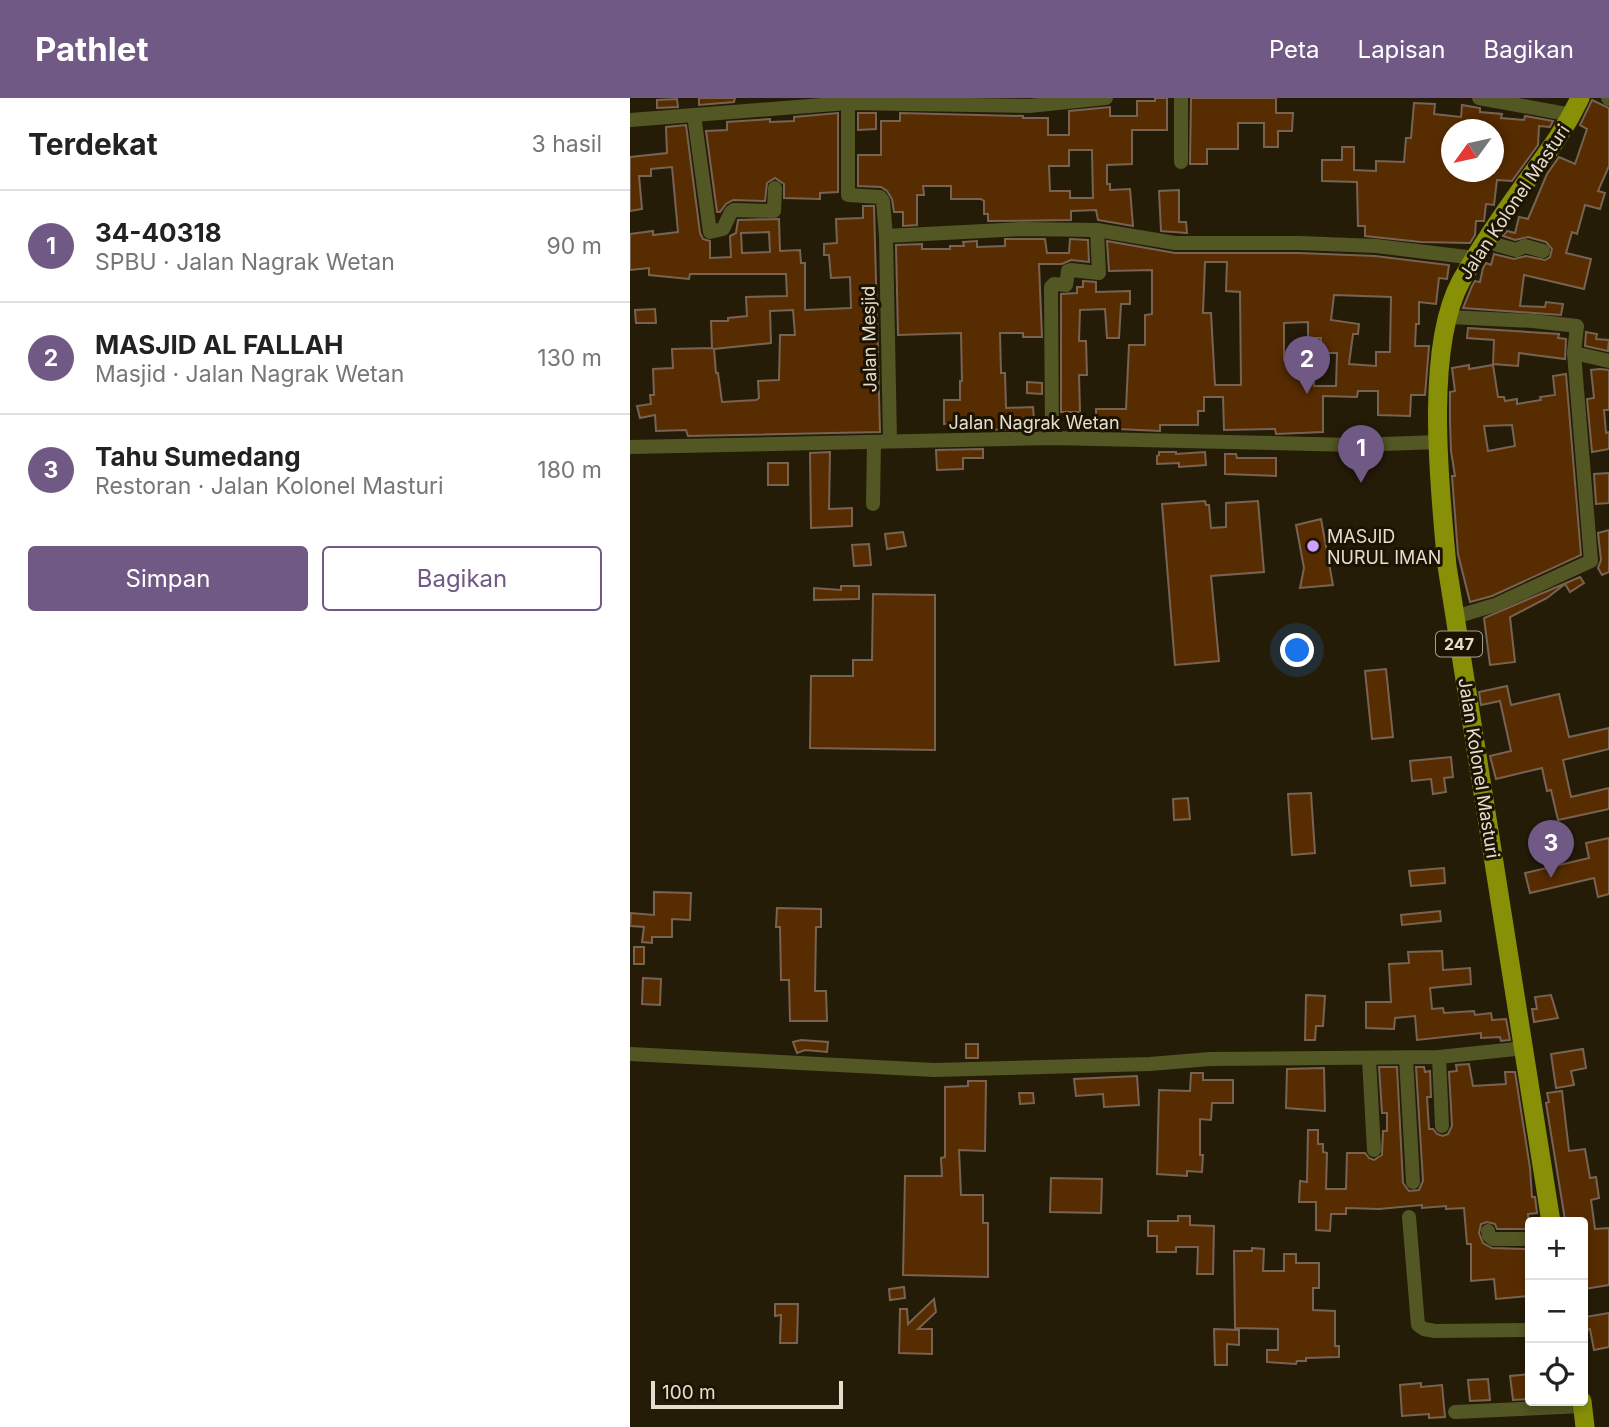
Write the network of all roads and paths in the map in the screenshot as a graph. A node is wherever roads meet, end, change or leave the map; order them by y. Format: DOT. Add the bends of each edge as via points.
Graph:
graph roads {
  1 [pos="1106,98"];
  2 [pos="1181,98"];
  3 [pos="1479,98"];
  4 [pos="927,101"];
  5 [pos="848,103"];
  6 [pos="1576,106"];
  7 [pos="694,115"];
  8 [pos="630,120"];
  9 [pos="1181,162"];
  10 [pos="775,188"];
  11 [pos="1097,230"];
  12 [pos="886,236"];
  13 [pos="1481,250"];
  14 [pos="1544,251"];
  15 [pos="1449,317"];
  16 [pos="1574,353"];
  17 [pos="1609,361"];
  18 [pos="1052,438"];
  19 [pos="890,440"];
  20 [pos="874,442"];
  21 [pos="1438,442"];
  22 [pos="630,447"];
  23 [pos="873,504"];
  24 [pos="1455,617"];
  25 [pos="1525,1048"];
  26 [pos="630,1054"];
  27 [pos="1439,1057"];
  28 [pos="1406,1058"];
  29 [pos="1369,1059"];
  30 [pos="1442,1126"];
  31 [pos="1374,1150"];
  32 [pos="1413,1182"];
  33 [pos="1409,1217"];
  34 [pos="1550,1217"];
  35 [pos="1488,1231"];
  36 [pos="1525,1239"];
  37 [pos="1525,1330"];
  38 [pos="1540,1406"];
  39 [pos="1583,1406"];
  40 [pos="1455,1412"];
  41 [pos="1585,1427"];
  1 -- 4 [label="street" via="1030,106"];
  2 -- 9 [label="street"];
  3 -- 6 [label="street"];
  4 -- 5 [label="street"];
  5 -- 7 [label="street"];
  5 -- 12 [label="street, Jalan Mesjid" via="848,195 881,197"];
  6 -- 13 [label="main road, Jalan Kolonel Masturi / 247" via="1556,144"];
  7 -- 8 [label="street"];
  7 -- 10 [label="street" via="710,232 723,229 734,210 774,211"];
  11 -- 12 [label="street"];
  11 -- 13 [label="street" via="1175,243"];
  11 -- 18 [label="street" via="1099,274 1071,270 1066,285 1051,287"];
  12 -- 19 [label="street, Jalan Mesjid"];
  13 -- 14 [label="street" via="1524,246"];
  13 -- 15 [label="main road, Jalan Kolonel Masturi / 247" via="1460,284"];
  15 -- 16 [label="street" via="1576,325"];
  15 -- 21 [label="main road, Jalan Kolonel Masturi / 247"];
  16 -- 17 [label="street"];
  16 -- 24 [label="street" via="1591,561 1495,605"];
  18 -- 19 [label="street, Jalan Nagrak Wetan"];
  18 -- 21 [label="street, Jalan Nagrak Wetan" via="1355,445"];
  19 -- 20 [label="street, Jalan Nagrak Wetan"];
  20 -- 22 [label="street, Jalan Nagrak Wetan"];
  20 -- 23 [label="street"];
  21 -- 24 [label="main road, Jalan Kolonel Masturi / 247"];
  24 -- 25 [label="main road, Jalan Kolonel Masturi / 247"];
  25 -- 27 [label="street"];
  25 -- 34 [label="main road, Jalan Kolonel Masturi / 247"];
  26 -- 29 [label="street" via="934,1070 1210,1059"];
  27 -- 28 [label="street"];
  27 -- 30 [label="street"];
  28 -- 29 [label="street"];
  28 -- 32 [label="street"];
  29 -- 31 [label="street"];
  33 -- 37 [label="street" via="1418,1325 1435,1331"];
  35 -- 36 [label="street" via="1493,1239"];
  38 -- 40 [label="street"];
  39 -- 41 [label="main road"];
}
